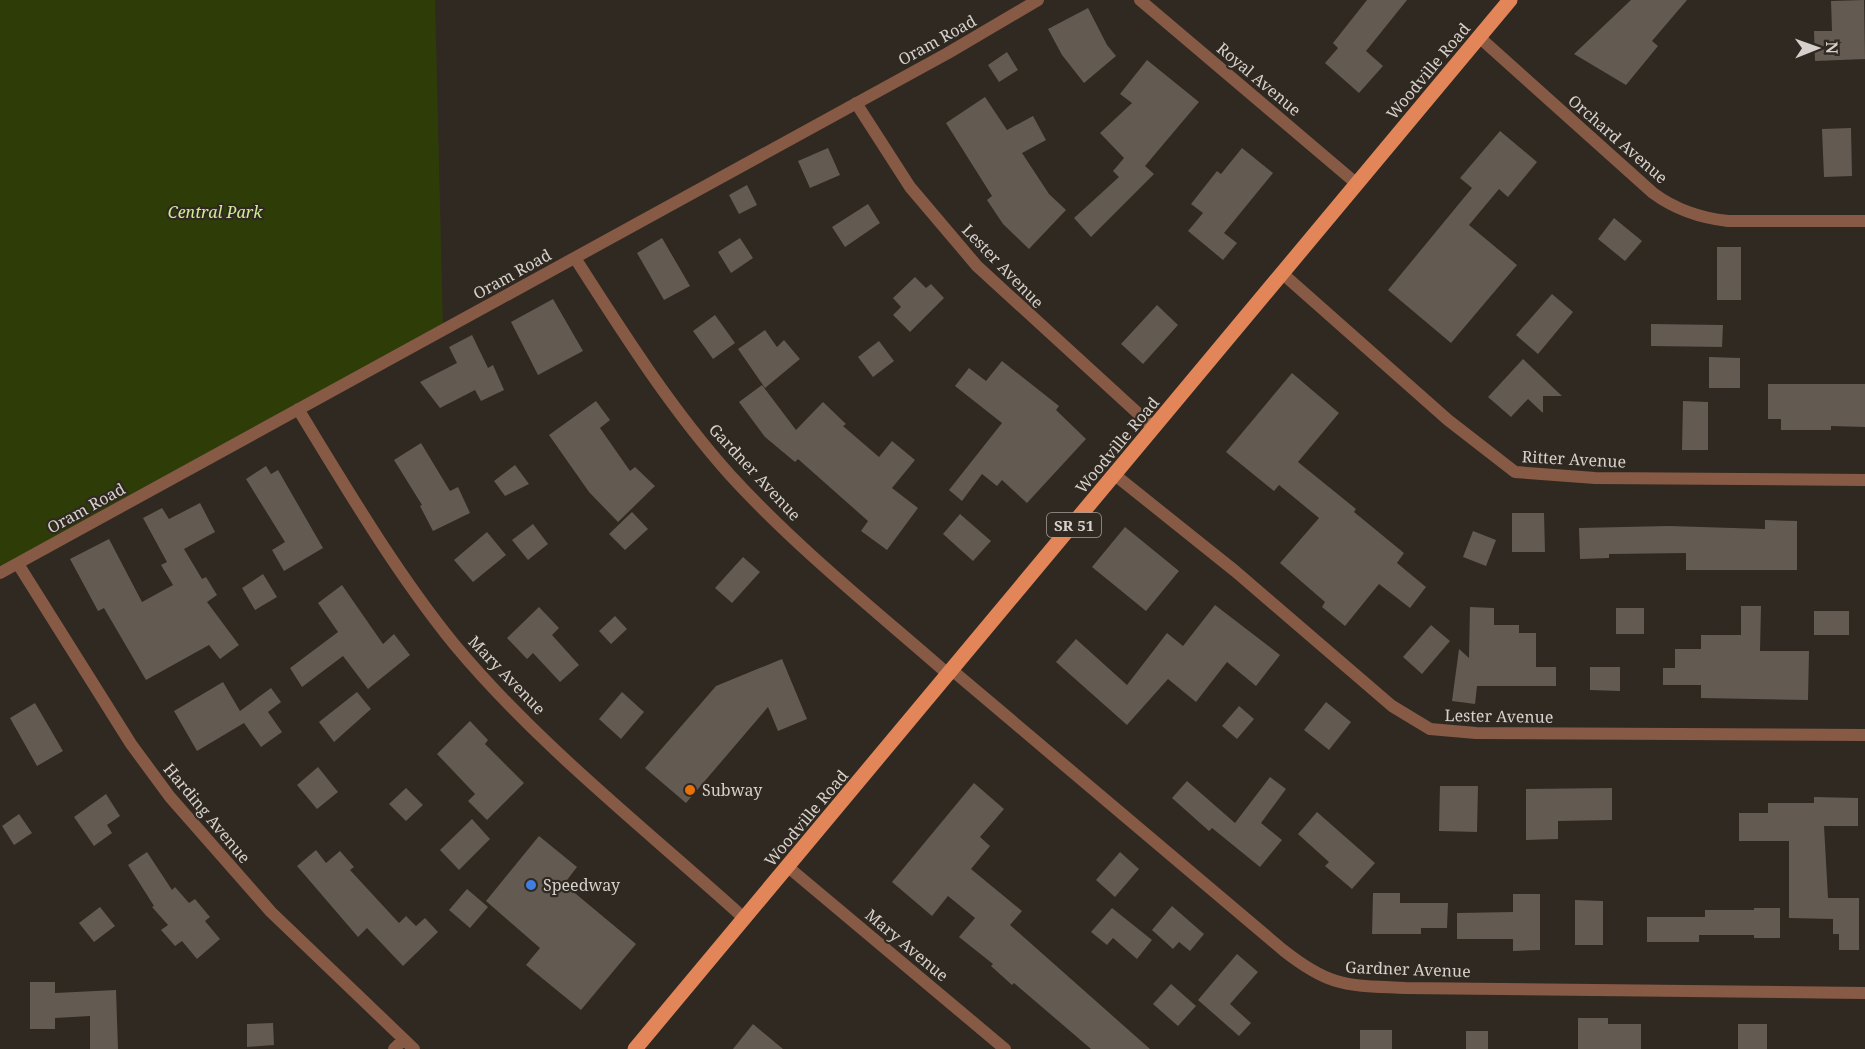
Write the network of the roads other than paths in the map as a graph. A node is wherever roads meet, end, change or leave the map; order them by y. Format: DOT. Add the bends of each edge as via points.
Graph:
graph roads {
  1 [pos="1038,0"];
  2 [pos="1140,0"];
  3 [pos="1510,0"];
  4 [pos="1479,37"];
  5 [pos="856,103"];
  6 [pos="1357,184"];
  7 [pos="1865,221"];
  8 [pos="575,258"];
  9 [pos="1282,274"];
  10 [pos="298,409"];
  11 [pos="1154,428"];
  12 [pos="1115,475"];
  13 [pos="1865,480"];
  14 [pos="18,564"];
  15 [pos="0,573"];
  16 [pos="951,673"];
  17 [pos="1865,735"];
  18 [pos="788,867"];
  19 [pos="745,919"];
  20 [pos="1865,993"];
  21 [pos="398,1044"];
  22 [pos="414,1049"];
  23 [pos="635,1049"];
  24 [pos="1005,1049"];
  1 -- 5 [label="street, Oram Road"];
  2 -- 6 [label="street, Royal Avenue"];
  3 -- 4 [label="main road, Woodville Road / SR 51"];
  4 -- 6 [label="main road, Woodville Road / SR 51"];
  4 -- 7 [label="street, Orchard Avenue" via="1641,182 1679,209 1709,219"];
  5 -- 8 [label="street, Oram Road"];
  5 -- 11 [label="street, Lester Avenue" via="910,186 976,266"];
  6 -- 9 [label="main road, Woodville Road / SR 51"];
  8 -- 10 [label="street, Oram Road"];
  8 -- 16 [label="street, Gardner Avenue" via="651,373 731,476 791,535"];
  9 -- 11 [label="main road, Woodville Road / SR 51"];
  9 -- 13 [label="street, Ritter Avenue" via="1448,420 1515,472 1594,478"];
  10 -- 14 [label="street, Oram Road"];
  10 -- 19 [label="street, Mary Avenue" via="413,589 468,659 558,752"];
  11 -- 12 [label="main road, Woodville Road / SR 51"];
  12 -- 16 [label="main road, Woodville Road / SR 51"];
  12 -- 17 [label="street, Lester Avenue" via="1234,571 1366,687 1430,729 1476,733"];
  14 -- 15 [label="street, Oram Road"];
  14 -- 21 [label="street, Harding Avenue" via="130,744 170,797 271,912"];
  16 -- 18 [label="main road, Woodville Road / SR 51"];
  16 -- 20 [label="street, Gardner Avenue" via="1317,976 1335,982 1405,988"];
  18 -- 19 [label="main road, Woodville Road / SR 51"];
  18 -- 24 [label="street, Mary Avenue"];
  19 -- 23 [label="main road, Woodville Road / SR 51"];
  21 -- 22 [label="street, Harding Avenue"];
}
